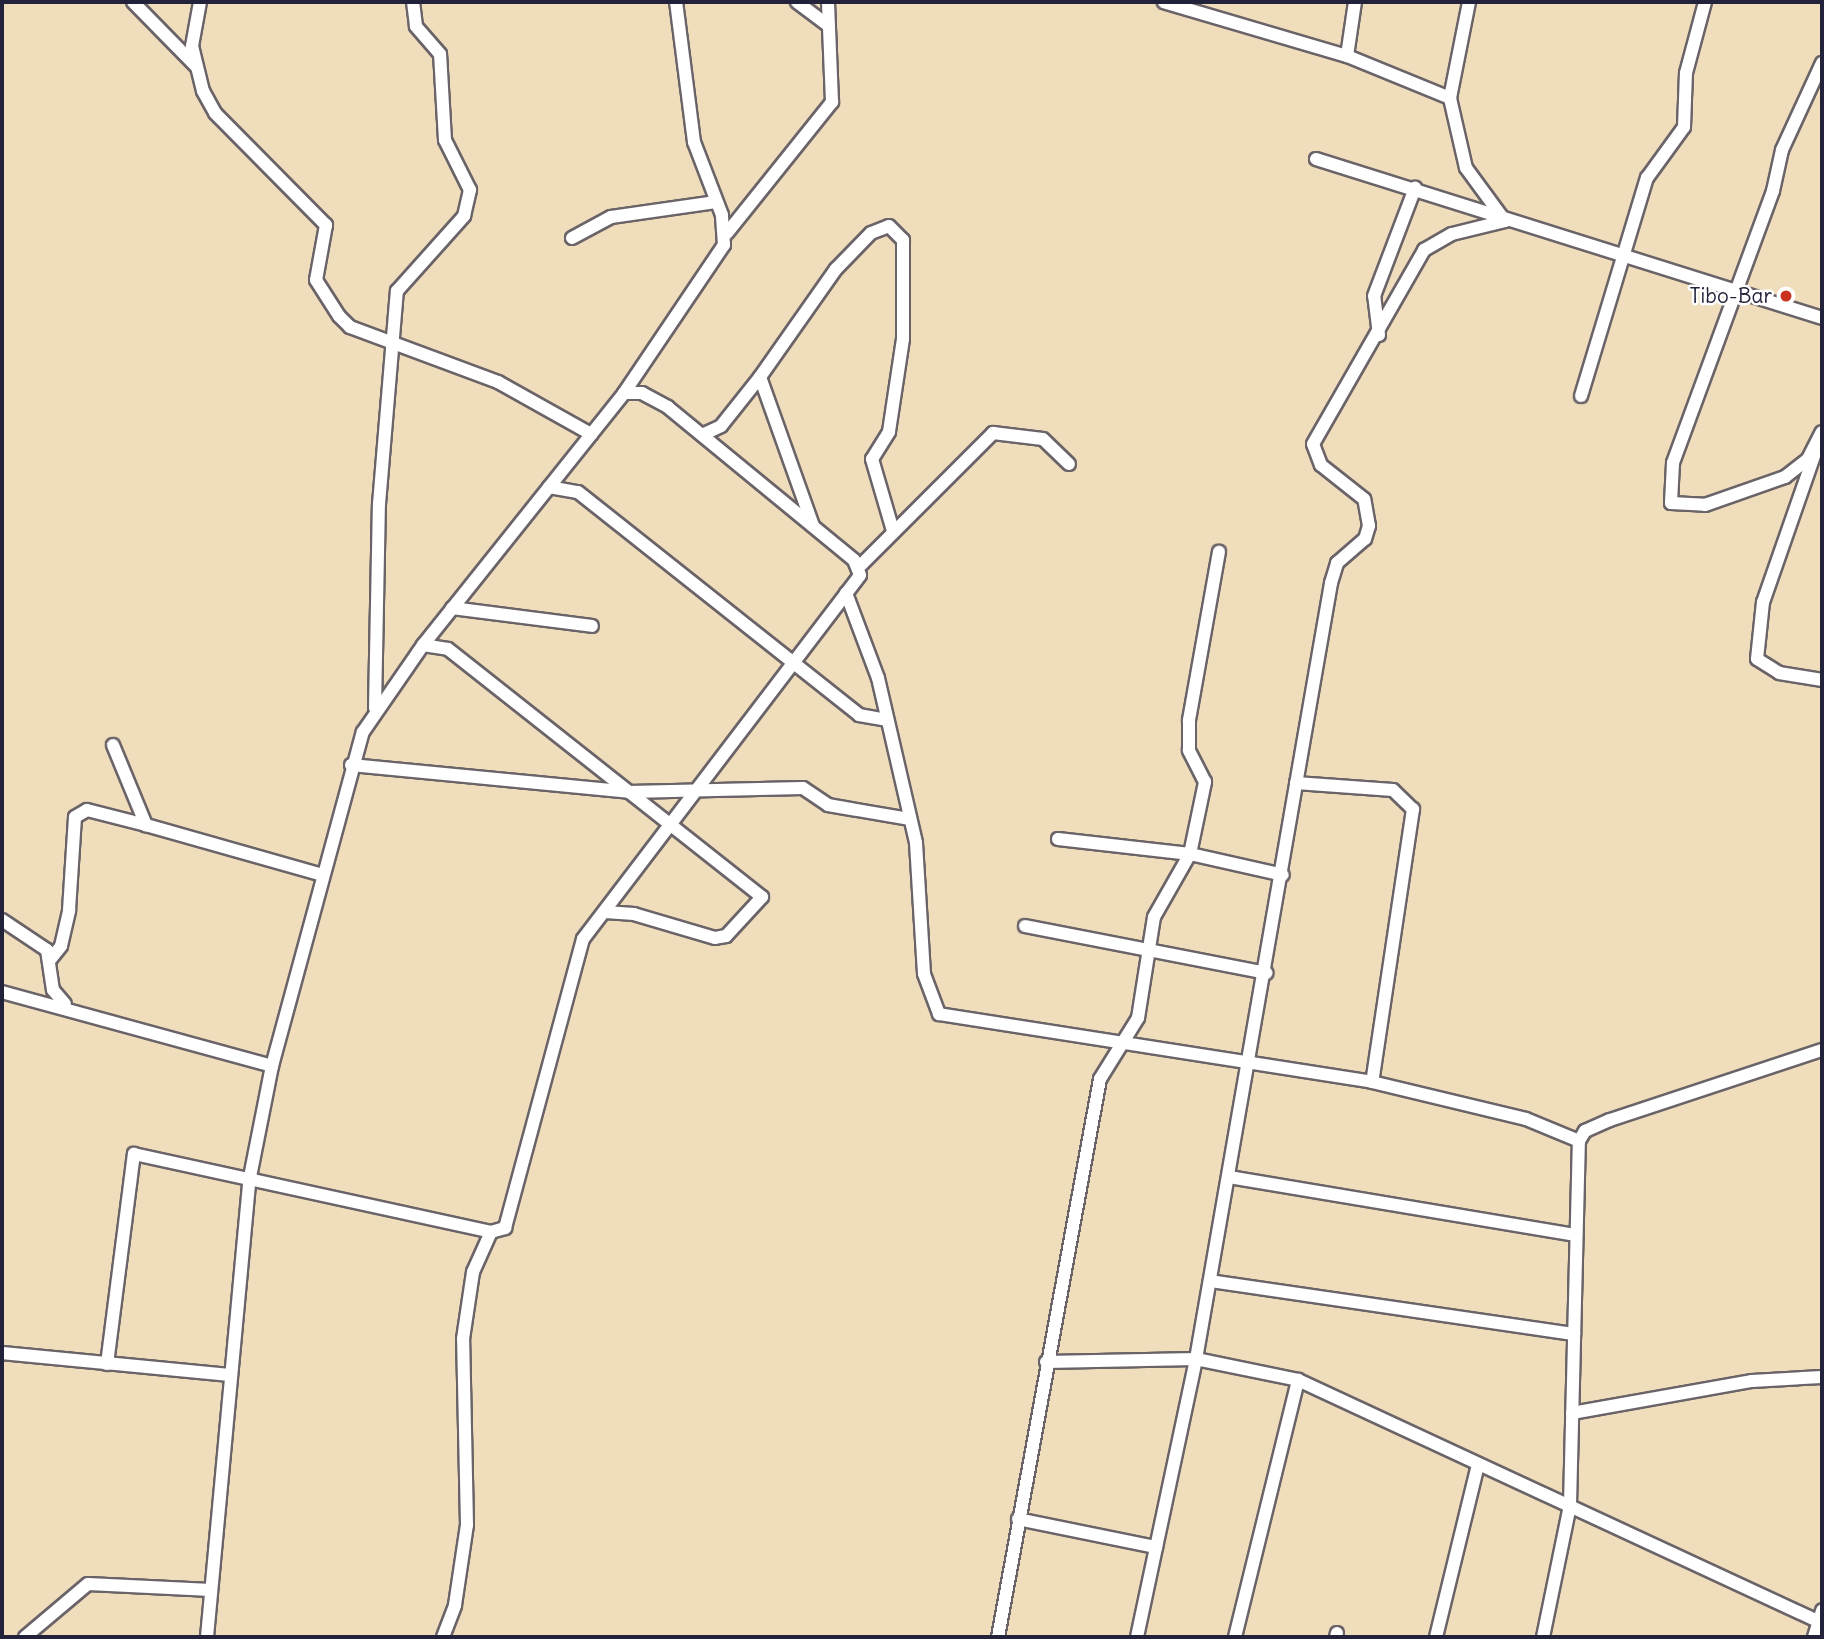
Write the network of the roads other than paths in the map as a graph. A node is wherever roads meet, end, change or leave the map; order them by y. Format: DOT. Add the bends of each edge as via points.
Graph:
graph roads {
  1 [pos="132,2"];
  2 [pos="200,2"];
  3 [pos="413,2"];
  4 [pos="676,2"];
  5 [pos="797,2"];
  6 [pos="828,2"];
  7 [pos="1164,2"];
  8 [pos="1355,2"];
  9 [pos="1469,2"];
  10 [pos="1705,2"];
  11 [pos="828,25"];
  12 [pos="1348,56"];
  13 [pos="1822,63"];
  14 [pos="198,69"];
  15 [pos="1450,98"];
  16 [pos="1316,159"];
  17 [pos="1415,188"];
  18 [pos="716,202"];
  19 [pos="1505,221"];
  20 [pos="727,233"];
  21 [pos="572,238"];
  22 [pos="1620,257"];
  23 [pos="1735,291"];
  24 [pos="1822,318"];
  25 [pos="1379,335"];
  26 [pos="394,339"];
  27 [pos="760,377"];
  28 [pos="624,393"];
  29 [pos="1581,396"];
  30 [pos="591,434"];
  31 [pos="702,435"];
  32 [pos="1820,437"];
  33 [pos="1069,464"];
  34 [pos="549,486"];
  35 [pos="813,526"];
  36 [pos="893,531"];
  37 [pos="1219,552"];
  38 [pos="859,567"];
  39 [pos="846,593"];
  40 [pos="452,608"];
  41 [pos="592,626"];
  42 [pos="423,645"];
  43 [pos="793,663"];
  44 [pos="1822,680"];
  45 [pos="375,708"];
  46 [pos="887,720"];
  47 [pos="113,744"];
  48 [pos="351,765"];
  49 [pos="1296,783"];
  50 [pos="696,791"];
  51 [pos="629,792"];
  52 [pos="909,819"];
  53 [pos="670,823"];
  54 [pos="146,825"];
  55 [pos="1058,839"];
  56 [pos="1190,854"];
  57 [pos="323,875"];
  58 [pos="1283,875"];
  59 [pos="605,912"];
  60 [pos="2,920"];
  61 [pos="1025,926"];
  62 [pos="1151,951"];
  63 [pos="49,961"];
  64 [pos="1266,973"];
  65 [pos="2,992"];
  66 [pos="65,1004"];
  67 [pos="1120,1046"];
  68 [pos="1822,1050"];
  69 [pos="272,1066"];
  70 [pos="1249,1067"];
  71 [pos="1372,1082"];
  72 [pos="1579,1141"];
  73 [pos="250,1177"];
  74 [pos="1229,1177"];
  75 [pos="491,1232"];
  76 [pos="1576,1235"];
  77 [pos="1210,1281"];
  78 [pos="1574,1334"];
  79 [pos="2,1353"];
  80 [pos="1196,1359"];
  81 [pos="1046,1362"];
  82 [pos="107,1364"];
  83 [pos="229,1375"];
  84 [pos="1822,1377"];
  85 [pos="1297,1380"];
  86 [pos="1572,1413"];
  87 [pos="1478,1465"];
  88 [pos="1570,1505"];
  89 [pos="1018,1519"];
  90 [pos="1156,1547"];
  91 [pos="211,1590"];
  92 [pos="1822,1610"];
  93 [pos="1822,1623"];
  94 [pos="25,1637"];
  95 [pos="207,1637"];
  96 [pos="443,1637"];
  97 [pos="998,1637"];
  98 [pos="1137,1637"];
  99 [pos="1235,1637"];
  100 [pos="1436,1637"];
  101 [pos="1544,1637"];
  102 [pos="1814,1637"];
  1 -- 14 [label="street"];
  2 -- 14 [label="street" via="192,46"];
  3 -- 26 [label="street" via="416,26 440,54 445,140 470,190 464,216 397,291"];
  4 -- 18 [label="street" via="694,142"];
  5 -- 11 [label="street"];
  6 -- 11 [label="street"];
  7 -- 12 [label="street"];
  8 -- 12 [label="street"];
  9 -- 15 [label="street"];
  10 -- 22 [label="street" via="1686,73 1684,127 1647,178"];
  11 -- 20 [label="street" via="836,84 832,102"];
  12 -- 15 [label="street"];
  13 -- 23 [label="street" via="1782,150"];
  14 -- 26 [label="street" via="215,113 326,225 320,290 350,327"];
  15 -- 19 [label="street" via="1466,168"];
  16 -- 17 [label="street"];
  17 -- 19 [label="street"];
  17 -- 25 [label="street" via="1374,296"];
  18 -- 20 [label="street"];
  18 -- 21 [label="street" via="611,217"];
  19 -- 22 [label="street"];
  19 -- 25 [label="street" via="1452,234 1424,250"];
  20 -- 28 [label="street" via="706,278"];
  22 -- 23 [label="street"];
  22 -- 29 [label="street"];
  23 -- 24 [label="street"];
  23 -- 32 [label="street" via="1673,463 1671,503 1705,505 1784,477"];
  25 -- 49 [label="street" via="1314,444 1321,465 1364,499 1369,526 1365,539 1337,563 1331,583"];
  26 -- 30 [label="street" via="520,393"];
  26 -- 45 [label="street" via="379,503"];
  27 -- 31 [label="street" via="721,426"];
  27 -- 35 [label="street"];
  27 -- 36 [label="street" via="836,269 871,233 893,229 903,240 903,339 889,432 872,458"];
  28 -- 30 [label="street"];
  28 -- 31 [label="street" via="655,398"];
  30 -- 34 [label="street"];
  31 -- 35 [label="street"];
  32 -- 44 [label="street" via="1763,601 1757,659 1779,673"];
  33 -- 36 [label="street" via="1043,439 993,433"];
  34 -- 40 [label="street"];
  34 -- 43 [label="street" via="578,492"];
  35 -- 38 [label="street"];
  36 -- 38 [label="street"];
  37 -- 56 [label="street" via="1189,720 1189,750 1205,782"];
  38 -- 39 [label="street"];
  39 -- 43 [label="street"];
  39 -- 46 [label="street" via="870,650"];
  40 -- 41 [label="street"];
  40 -- 42 [label="street"];
  42 -- 45 [label="street"];
  42 -- 51 [label="street" via="448,649"];
  43 -- 46 [label="street" via="859,715"];
  43 -- 50 [label="street"];
  45 -- 48 [label="street"];
  46 -- 52 [label="street"];
  47 -- 54 [label="street"];
  48 -- 51 [label="street"];
  48 -- 57 [label="street"];
  49 -- 58 [label="street"];
  49 -- 71 [label="street" via="1393,790 1413,809"];
  50 -- 51 [label="street"];
  50 -- 52 [label="street" via="803,788 828,805"];
  50 -- 53 [label="street"];
  51 -- 53 [label="street"];
  52 -- 67 [label="street" via="916,843 924,974 939,1014"];
  53 -- 59 [label="street"];
  53 -- 59 [label="street" via="761,893 762,901 726,936 715,938 634,914"];
  54 -- 57 [label="street"];
  54 -- 63 [label="street" via="87,810 75,817 69,910 61,946"];
  55 -- 56 [label="street"];
  56 -- 58 [label="street"];
  56 -- 62 [label="street" via="1154,917"];
  57 -- 69 [label="street"];
  58 -- 64 [label="street"];
  59 -- 75 [label="street" via="576,954 513,1213 505,1228"];
  60 -- 63 [label="street" via="39,943"];
  61 -- 62 [label="street"];
  62 -- 64 [label="street"];
  62 -- 67 [label="street" via="1138,1018"];
  63 -- 66 [label="street" via="53,990"];
  64 -- 70 [label="street"];
  65 -- 66 [label="street"];
  66 -- 69 [label="street"];
  67 -- 70 [label="street"];
  67 -- 81 [label="street" via="1100,1079"];
  68 -- 72 [label="street" via="1610,1120 1585,1131"];
  69 -- 73 [label="street"];
  70 -- 71 [label="street"];
  70 -- 74 [label="street"];
  71 -- 72 [label="street" via="1526,1119"];
  72 -- 76 [label="street"];
  73 -- 75 [label="street"];
  73 -- 82 [label="street" via="134,1154"];
  73 -- 83 [label="street"];
  74 -- 76 [label="street"];
  74 -- 77 [label="street"];
  75 -- 96 [label="street" via="474,1272 463,1339 467,1525 455,1605"];
  76 -- 78 [label="street"];
  77 -- 78 [label="street"];
  77 -- 80 [label="street"];
  78 -- 86 [label="street"];
  79 -- 82 [label="street"];
  80 -- 81 [label="street"];
  80 -- 85 [label="street"];
  80 -- 90 [label="street"];
  81 -- 89 [label="street"];
  82 -- 83 [label="street"];
  83 -- 91 [label="street"];
  84 -- 86 [label="street" via="1752,1381"];
  85 -- 87 [label="street"];
  85 -- 99 [label="street"];
  86 -- 88 [label="street"];
  87 -- 88 [label="street"];
  87 -- 100 [label="street"];
  88 -- 93 [label="street"];
  88 -- 101 [label="street"];
  89 -- 90 [label="street"];
  89 -- 97 [label="street"];
  90 -- 98 [label="street"];
  91 -- 94 [label="street" via="88,1584"];
  91 -- 95 [label="street"];
  92 -- 93 [label="street"];
  93 -- 102 [label="street"];
}
